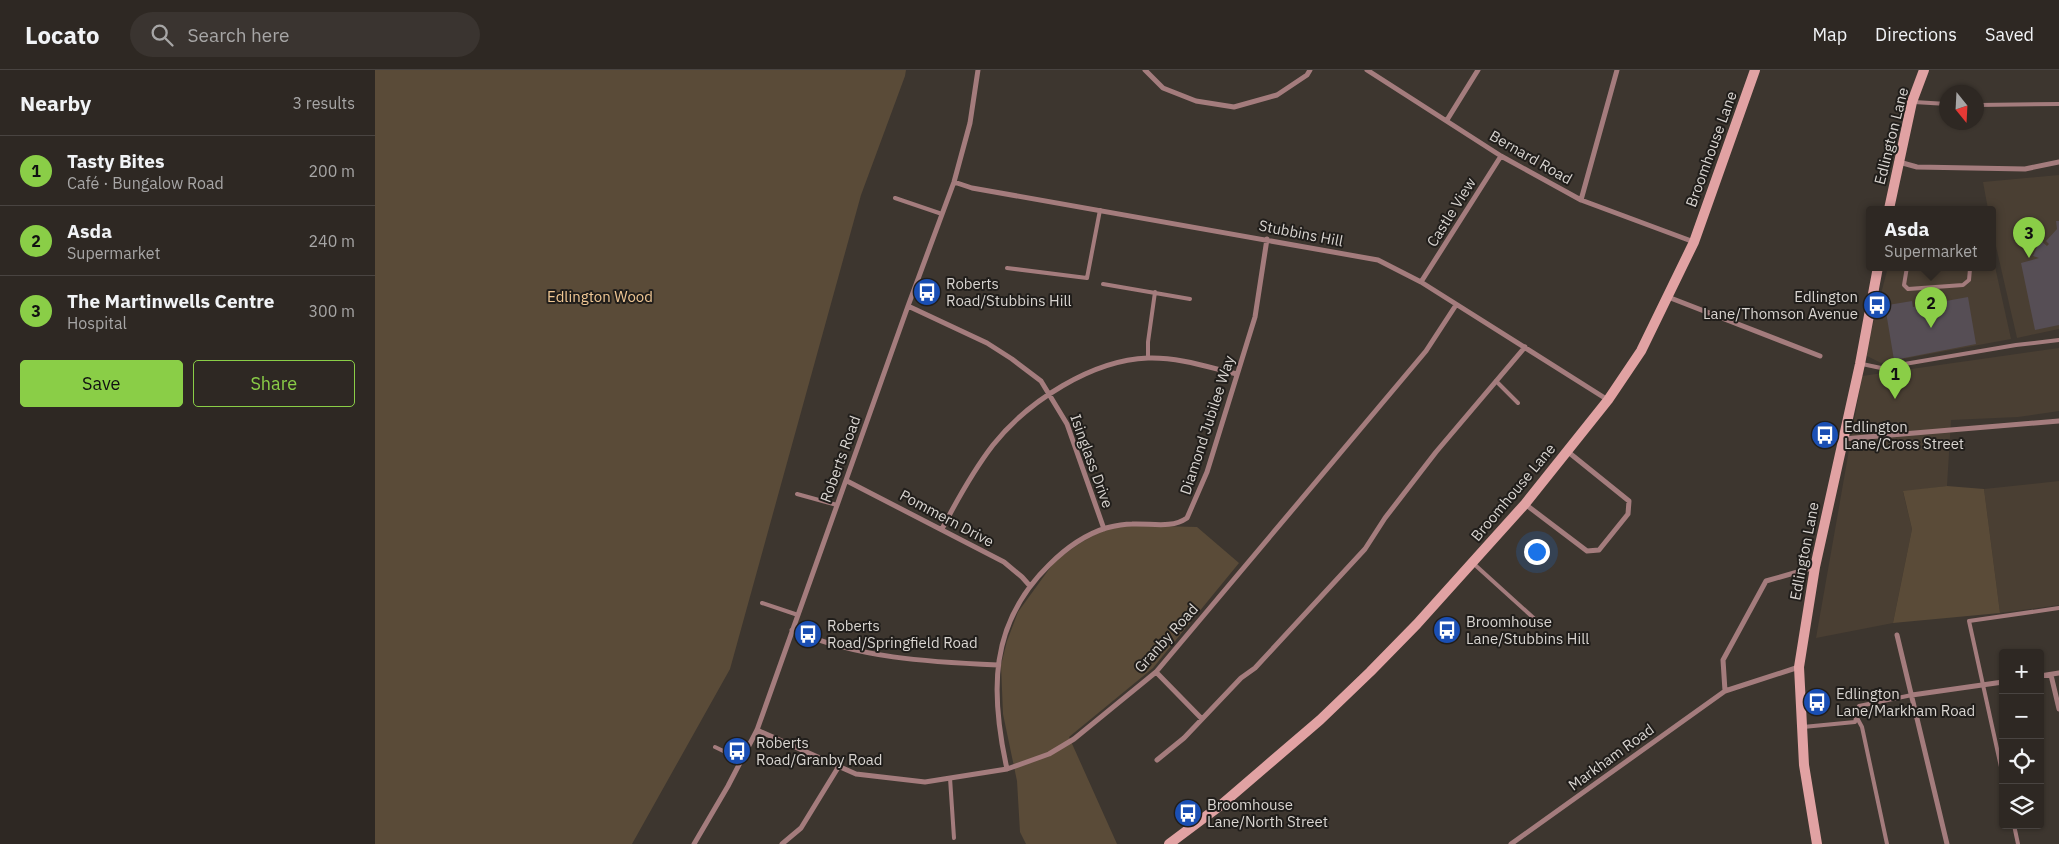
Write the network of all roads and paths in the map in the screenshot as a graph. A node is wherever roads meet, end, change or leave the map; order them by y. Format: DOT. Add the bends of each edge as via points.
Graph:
graph roads {
  1 [pos="978,70"];
  2 [pos="1145,70"];
  3 [pos="1310,70"];
  4 [pos="1367,70"];
  5 [pos="1477,70"];
  6 [pos="1617,70"];
  7 [pos="1755,70"];
  8 [pos="1924,70"];
  9 [pos="1912,102"];
  10 [pos="1939,104"];
  11 [pos="1984,104"];
  12 [pos="2059,104"];
  13 [pos="1447,120"];
  14 [pos="1501,156"];
  15 [pos="1899,162"];
  16 [pos="2059,162"];
  17 [pos="954,182"];
  18 [pos="895,198"];
  19 [pos="1581,200"];
  20 [pos="1890,206"];
  21 [pos="1100,210"];
  22 [pos="942,214"];
  23 [pos="1267,239"];
  24 [pos="1694,242"];
  25 [pos="1007,268"];
  26 [pos="1877,271"];
  27 [pos="1906,271"];
  28 [pos="1970,271"];
  29 [pos="1421,282"];
  30 [pos="1103,284"];
  31 [pos="1155,292"];
  32 [pos="1668,297"];
  33 [pos="1190,299"];
  34 [pos="1455,305"];
  35 [pos="908,306"];
  36 [pos="2059,340"];
  37 [pos="1525,347"];
  38 [pos="1820,356"];
  39 [pos="1148,358"];
  40 [pos="1860,364"];
  41 [pos="1237,374"];
  42 [pos="1497,381"];
  43 [pos="1051,394"];
  44 [pos="1608,400"];
  45 [pos="1518,403"];
  46 [pos="2059,421"];
  47 [pos="1842,439"];
  48 [pos="1567,451"];
  49 [pos="847,481"];
  50 [pos="797,494"];
  51 [pos="1525,504"];
  52 [pos="837,505"];
  53 [pos="942,529"];
  54 [pos="1104,529"];
  55 [pos="1472,562"];
  56 [pos="1815,567"];
  57 [pos="1030,586"];
  58 [pos="762,603"];
  59 [pos="2059,608"];
  60 [pos="798,615"];
  61 [pos="1538,622"];
  62 [pos="792,630"];
  63 [pos="1897,635"];
  64 [pos="997,664"];
  65 [pos="1799,666"];
  66 [pos="1156,672"];
  67 [pos="2059,673"];
  68 [pos="2051,675"];
  69 [pos="2044,676"];
  70 [pos="1999,683"];
  71 [pos="1982,685"];
  72 [pos="1725,691"];
  73 [pos="1913,695"];
  74 [pos="2059,709"];
  75 [pos="1856,716"];
  76 [pos="1202,719"];
  77 [pos="1801,727"];
  78 [pos="757,730"];
  79 [pos="715,747"];
  80 [pos="1999,759"];
  81 [pos="742,760"];
  82 [pos="1157,760"];
  83 [pos="839,766"];
  84 [pos="1007,769"];
  85 [pos="950,778"];
  86 [pos="2015,829"];
  87 [pos="954,838"];
  88 [pos="694,844"];
  89 [pos="782,844"];
  90 [pos="1169,844"];
  91 [pos="1511,844"];
  92 [pos="1817,844"];
  93 [pos="1887,844"];
  94 [pos="1947,844"];
  95 [pos="2018,844"];
  1 -- 17 [label="street, Roberts Road" via="970,124"];
  2 -- 3 [label="street" via="1163,88 1196,102 1234,107 1277,95"];
  4 -- 13 [label="street, Bernard Road"];
  5 -- 13 [label="street"];
  6 -- 19 [label="street"];
  7 -- 24 [label="street, Broomhouse Lane"];
  8 -- 9 [label="street, Edlington Lane"];
  9 -- 10 [label="lane"];
  9 -- 15 [label="street, Edlington Lane"];
  11 -- 12 [label="lane"];
  13 -- 14 [label="street, Bernard Road"];
  14 -- 19 [label="street, Bernard Road"];
  14 -- 29 [label="street, Castle View"];
  15 -- 16 [label="street" via="1917,167 2025,169"];
  15 -- 20 [label="street, Edlington Lane"];
  17 -- 21 [label="street, Stubbins Hill" via="972,188"];
  17 -- 22 [label="street, Roberts Road"];
  18 -- 22 [label="lane"];
  19 -- 24 [label="street, Bernard Road"];
  21 -- 23 [label="street, Stubbins Hill"];
  21 -- 25 [label="lane" via="1087,278"];
  22 -- 35 [label="street, Roberts Road"];
  23 -- 29 [label="street, Stubbins Hill" via="1378,260"];
  23 -- 41 [label="street, Diamond Jubilee Way" via="1255,317"];
  24 -- 32 [label="street, Broomhouse Lane"];
  26 -- 40 [label="street, Edlington Lane"];
  27 -- 28 [label="lane" via="1904,285 1909,289 1963,285 1969,280"];
  29 -- 34 [label="street, Stubbins Hill"];
  30 -- 31 [label="lane"];
  31 -- 33 [label="lane"];
  31 -- 39 [label="lane"];
  32 -- 38 [label="street"];
  32 -- 44 [label="street, Broomhouse Lane" via="1641,351"];
  34 -- 37 [label="street, Stubbins Hill"];
  34 -- 66 [label="street, Granby Road" via="1427,351"];
  35 -- 43 [label="street, Isinglass Drive" via="993,347 1041,381"];
  35 -- 49 [label="street, Roberts Road"];
  36 -- 40 [label="lane" via="1881,368"];
  37 -- 42 [label="street"];
  37 -- 44 [label="street, Stubbins Hill"];
  39 -- 41 [label="street" via="1175,359"];
  39 -- 43 [label="street" via="1116,362 1086,373"];
  40 -- 47 [label="street, Edlington Lane"];
  41 -- 54 [label="street, Diamond Jubilee Way" via="1207,472 1187,518 1173,524 1131,524"];
  42 -- 45 [label="lane"];
  42 -- 76 [label="street" via="1436,452 1365,549 1255,668 1241,678"];
  43 -- 53 [label="street" via="994,444"];
  43 -- 54 [label="street, Isinglass Drive" via="1067,424"];
  44 -- 48 [label="street, Broomhouse Lane"];
  46 -- 47 [label="street"];
  47 -- 56 [label="street, Edlington Lane"];
  48 -- 51 [label="street, Broomhouse Lane"];
  48 -- 51 [label="street" via="1629,501 1628,514 1599,550 1587,551"];
  49 -- 52 [label="street, Roberts Road"];
  49 -- 53 [label="street, Pommern Drive"];
  50 -- 52 [label="lane"];
  51 -- 55 [label="street, Broomhouse Lane"];
  52 -- 60 [label="street, Roberts Road"];
  53 -- 57 [label="street, Pommern Drive" via="1004,562"];
  54 -- 57 [label="street, Diamond Jubilee Way" via="1066,550"];
  55 -- 61 [label="lane"];
  55 -- 90 [label="street, Broomhouse Lane" via="1417,624 1320,720 1221,805"];
  56 -- 65 [label="street, Edlington Lane"];
  56 -- 72 [label="street" via="1766,581 1723,660"];
  57 -- 64 [label="street, Diamond Jubilee Way" via="1007,627"];
  58 -- 60 [label="lane"];
  59 -- 71 [label="lane" via="1969,620"];
  60 -- 62 [label="street, Roberts Road"];
  62 -- 64 [label="street" via="825,642 887,656 932,662"];
  62 -- 78 [label="street, Roberts Road"];
  63 -- 73 [label="street"];
  64 -- 84 [label="street, Diamond Jubilee Way" via="998,713"];
  65 -- 72 [label="street, Markham Road"];
  65 -- 77 [label="street, Edlington Lane"];
  66 -- 76 [label="street"];
  66 -- 84 [label="street, Granby Road" via="1074,739 1049,754"];
  67 -- 68 [label="street"];
  68 -- 69 [label="street"];
  68 -- 74 [label="street"];
  70 -- 71 [label="street"];
  71 -- 73 [label="street"];
  71 -- 80 [label="lane"];
  72 -- 91 [label="street, Markham Road"];
  73 -- 75 [label="lane" via="1859,706"];
  73 -- 94 [label="street"];
  75 -- 77 [label="lane" via="1855,722"];
  75 -- 93 [label="lane" via="1862,727"];
  76 -- 82 [label="street"];
  77 -- 92 [label="street, Edlington Lane"];
  78 -- 81 [label="street, Roberts Road"];
  78 -- 83 [label="street, Granby Road"];
  79 -- 81 [label="lane"];
  81 -- 88 [label="street, Roberts Road"];
  83 -- 85 [label="street, Granby Road" via="856,774 925,782"];
  83 -- 89 [label="street" via="801,828"];
  84 -- 85 [label="street, Granby Road"];
  85 -- 87 [label="lane"];
  86 -- 95 [label="lane"];
}
